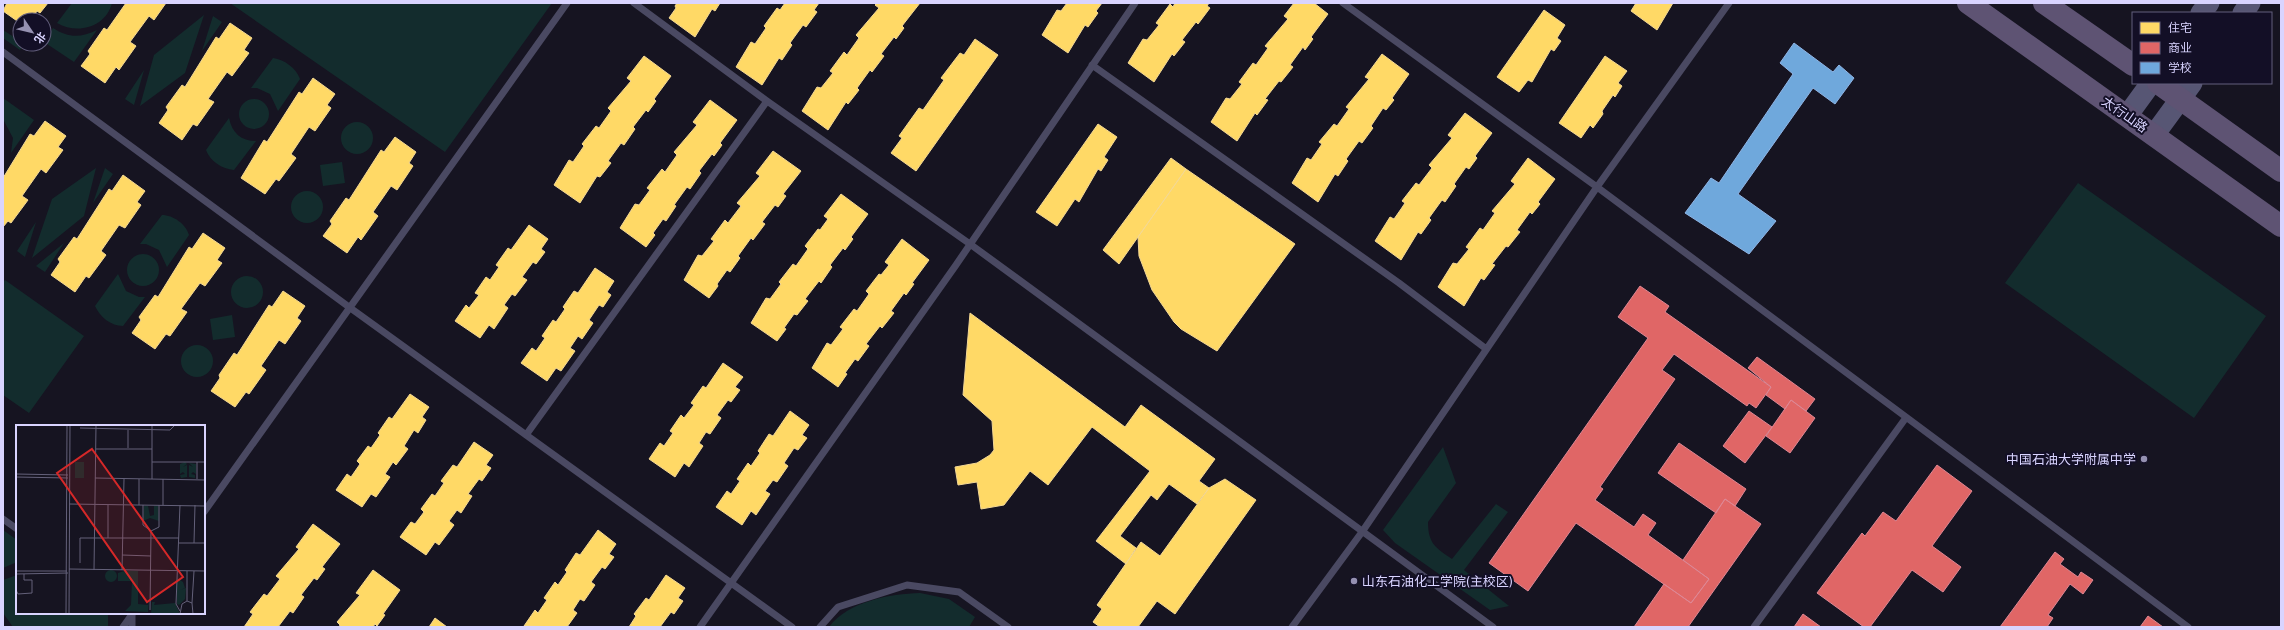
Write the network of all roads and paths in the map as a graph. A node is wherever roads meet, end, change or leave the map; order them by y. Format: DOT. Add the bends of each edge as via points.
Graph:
graph roads {
  1 [pos="567,3"];
  2 [pos="634,3"];
  3 [pos="1135,3"];
  4 [pos="1343,3"];
  5 [pos="1729,3"];
  6 [pos="1968,3"];
  7 [pos="2044,3"];
  8 [pos="2209,3"];
  9 [pos="2250,3"];
  10 [pos="2202,12"];
  11 [pos="2244,12"];
  12 [pos="3,52"];
  13 [pos="2132,64"];
  14 [pos="1092,66"];
  15 [pos="2150,84"];
  16 [pos="2162,84"];
  17 [pos="2186,91"];
  18 [pos="767,101"];
  19 [pos="2127,116"];
  20 [pos="2154,135"];
  21 [pos="2281,171"];
  22 [pos="1597,187"];
  23 [pos="2281,226"];
  24 [pos="970,244"];
  25 [pos="349,307"];
  26 [pos="1485,348"];
  27 [pos="1906,419"];
  28 [pos="526,435"];
  29 [pos="205,511"];
  30 [pos="3,519"];
  31 [pos="16,528"];
  32 [pos="1362,532"];
  33 [pos="732,583"];
  34 [pos="131,614"];
  35 [pos="132,614"];
  36 [pos="123,627"];
  37 [pos="132,627"];
  38 [pos="700,627"];
  39 [pos="792,627"];
  40 [pos="820,627"];
  41 [pos="1008,627"];
  42 [pos="1292,627"];
  43 [pos="1493,627"];
  44 [pos="1754,627"];
  45 [pos="2188,627"];
  1 -- 25 [label="lane"];
  2 -- 18 [label="lane"];
  3 -- 14 [label="lane"];
  4 -- 22 [label="lane"];
  5 -- 22 [label="lane"];
  6 -- 19 [label="main road, 太行山路"];
  7 -- 13 [label="main road"];
  8 -- 10 [label="main road"];
  9 -- 11 [label="main road"];
  12 -- 25 [label="lane"];
  14 -- 24 [label="lane"];
  14 -- 26 [label="lane" via="1399,283"];
  15 -- 19 [label="main road"];
  16 -- 17 [label="main road"];
  17 -- 20 [label="main road"];
  17 -- 21 [label="main road"];
  18 -- 24 [label="lane"];
  18 -- 28 [label="lane"];
  19 -- 20 [label="main road, 太行山路"];
  20 -- 23 [label="main road, 太行山路"];
  22 -- 26 [label="lane"];
  22 -- 27 [label="lane"];
  24 -- 32 [label="lane"];
  24 -- 33 [label="lane"];
  25 -- 28 [label="lane"];
  25 -- 29 [label="lane"];
  26 -- 32 [label="lane"];
  27 -- 44 [label="lane"];
  27 -- 45 [label="lane"];
  28 -- 33 [label="lane"];
  30 -- 31 [label="lane"];
  32 -- 42 [label="lane"];
  32 -- 43 [label="lane"];
  33 -- 38 [label="lane"];
  33 -- 39 [label="lane"];
  34 -- 36 [label="lane"];
  35 -- 37 [label="lane"];
  40 -- 41 [label="lane" via="838,606 907,585 958,592"];
}
